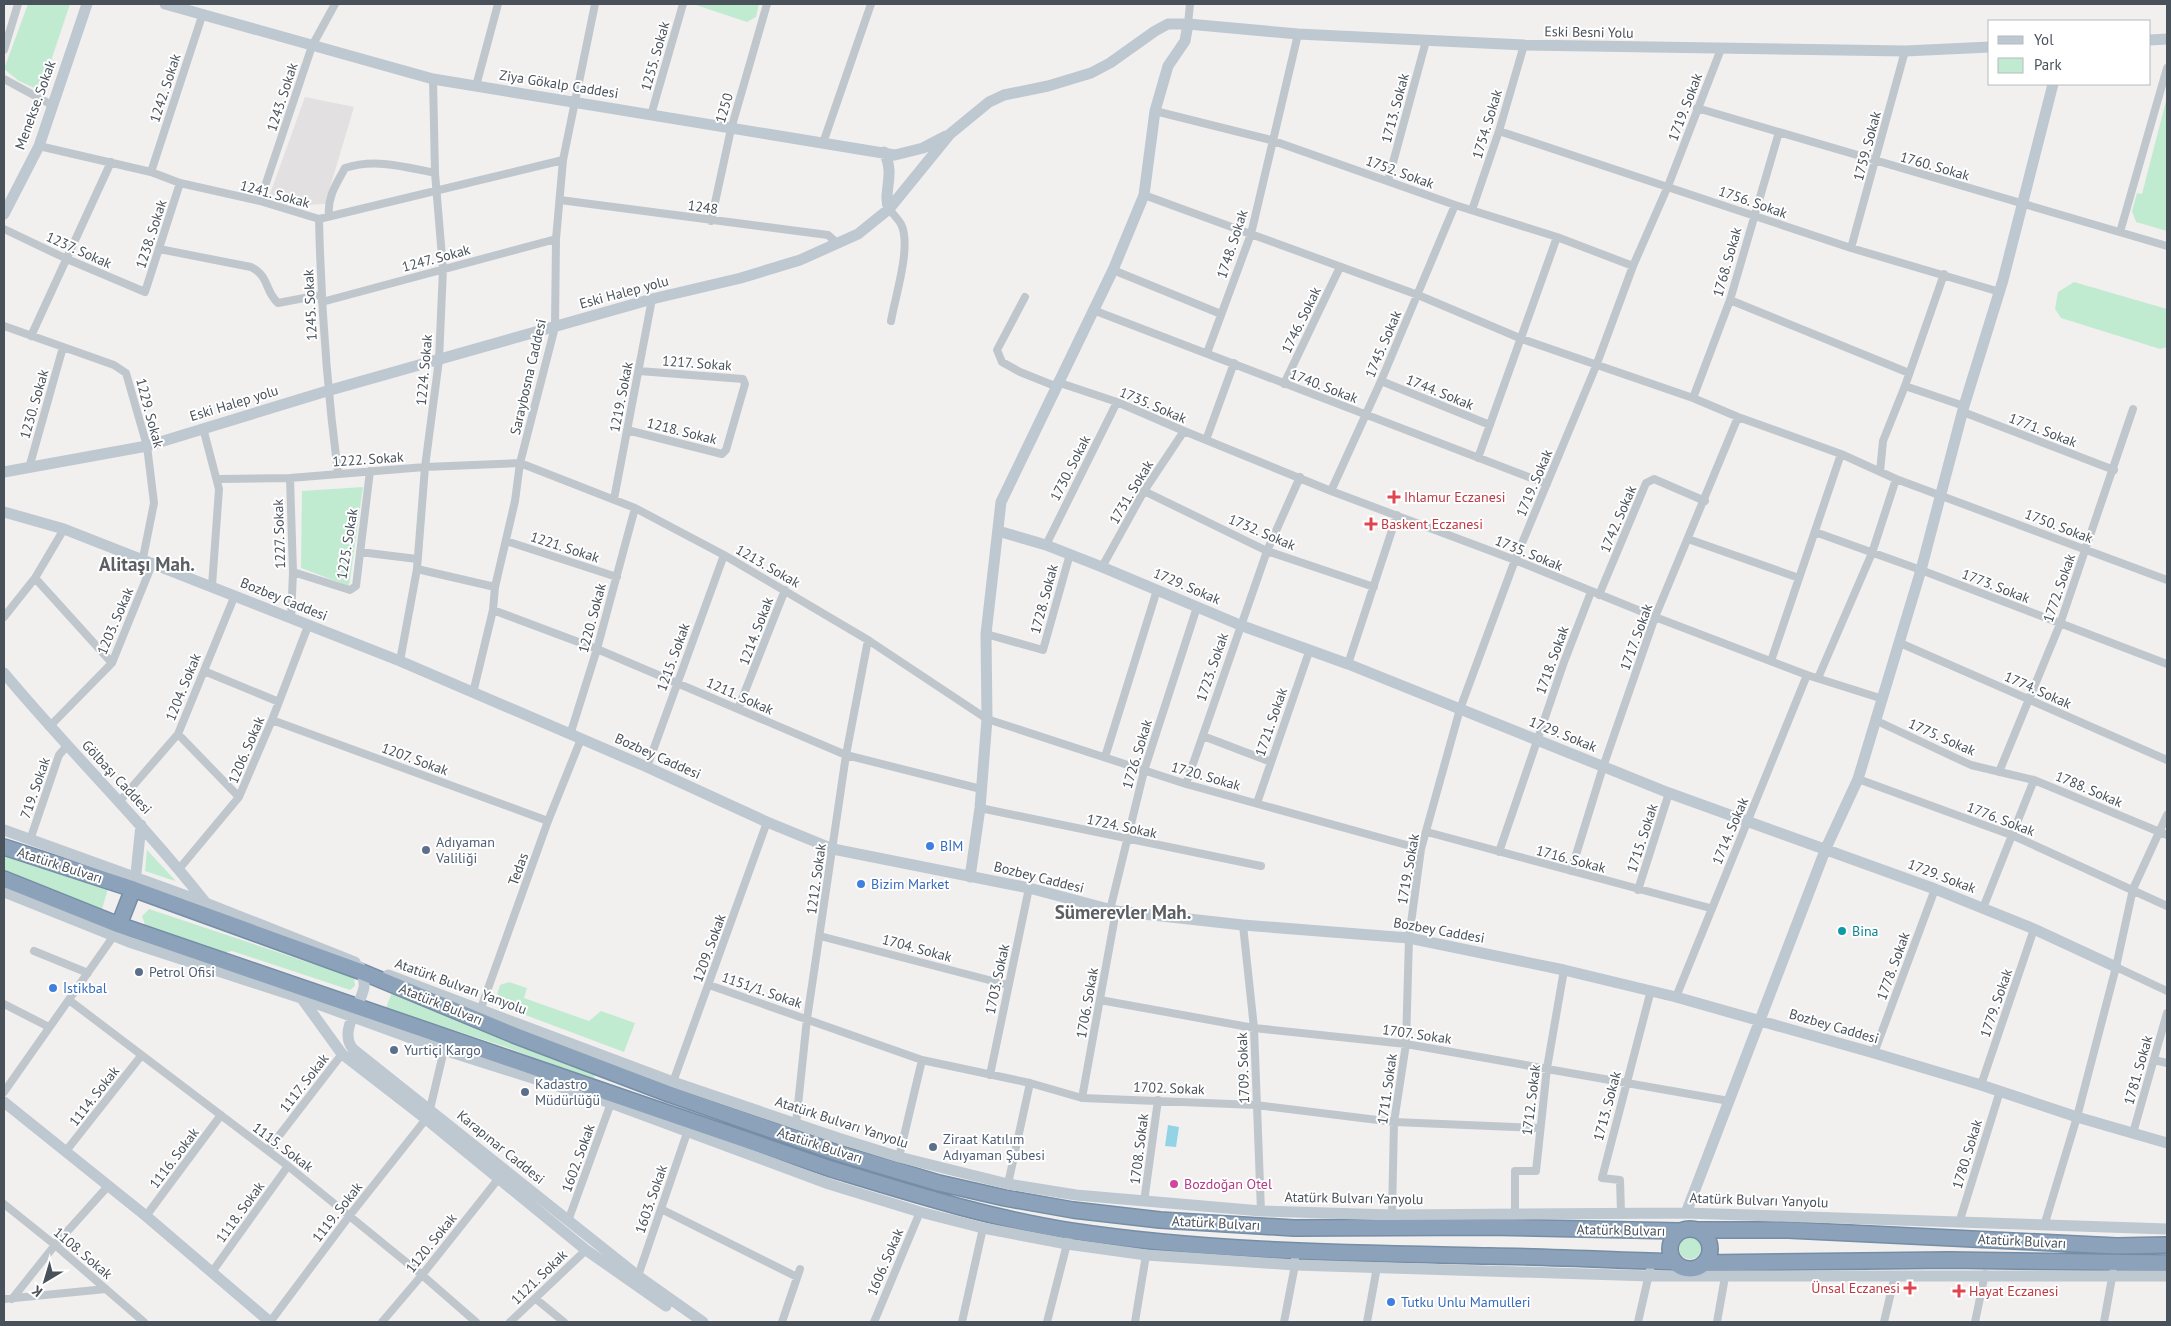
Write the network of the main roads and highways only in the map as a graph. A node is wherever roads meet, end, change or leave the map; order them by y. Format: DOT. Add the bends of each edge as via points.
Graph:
graph roads {
  1 [pos="4,846"];
  2 [pos="4,879"];
  3 [pos="135,883"];
  4 [pos="117,930"];
  5 [pos="1697,1230"];
  6 [pos="1680,1231"];
  7 [pos="2167,1246"];
  8 [pos="1675,1262"];
  9 [pos="1704,1262"];
  10 [pos="2167,1263"];
  1 -- 3 [label="highway, Atatürk Bulvarı"];
  2 -- 4 [label="highway, Atatürk Bulvarı"];
  3 -- 4 [label="highway"];
  3 -- 6 [label="highway, Atatürk Bulvarı" via="360,968 514,1035 669,1094 835,1152 939,1183 1005,1198 1160,1220 1294,1228 1488,1227"];
  4 -- 8 [label="highway, Atatürk Bulvarı" via="290,983 355,1011 840,1172 1069,1237 1159,1242 1295,1258 1651,1268"];
  5 -- 6 [label="highway"];
  5 -- 7 [label="highway, Atatürk Bulvarı" via="1788,1230"];
  5 -- 9 [label="highway" via="1709,1245 1710,1251"];
  6 -- 8 [label="highway" via="1670,1247"];
  8 -- 9 [label="highway" via="1689,1269"];
  9 -- 10 [label="highway, Atatürk Bulvarı" via="1949,1260 2114,1270"];
}
